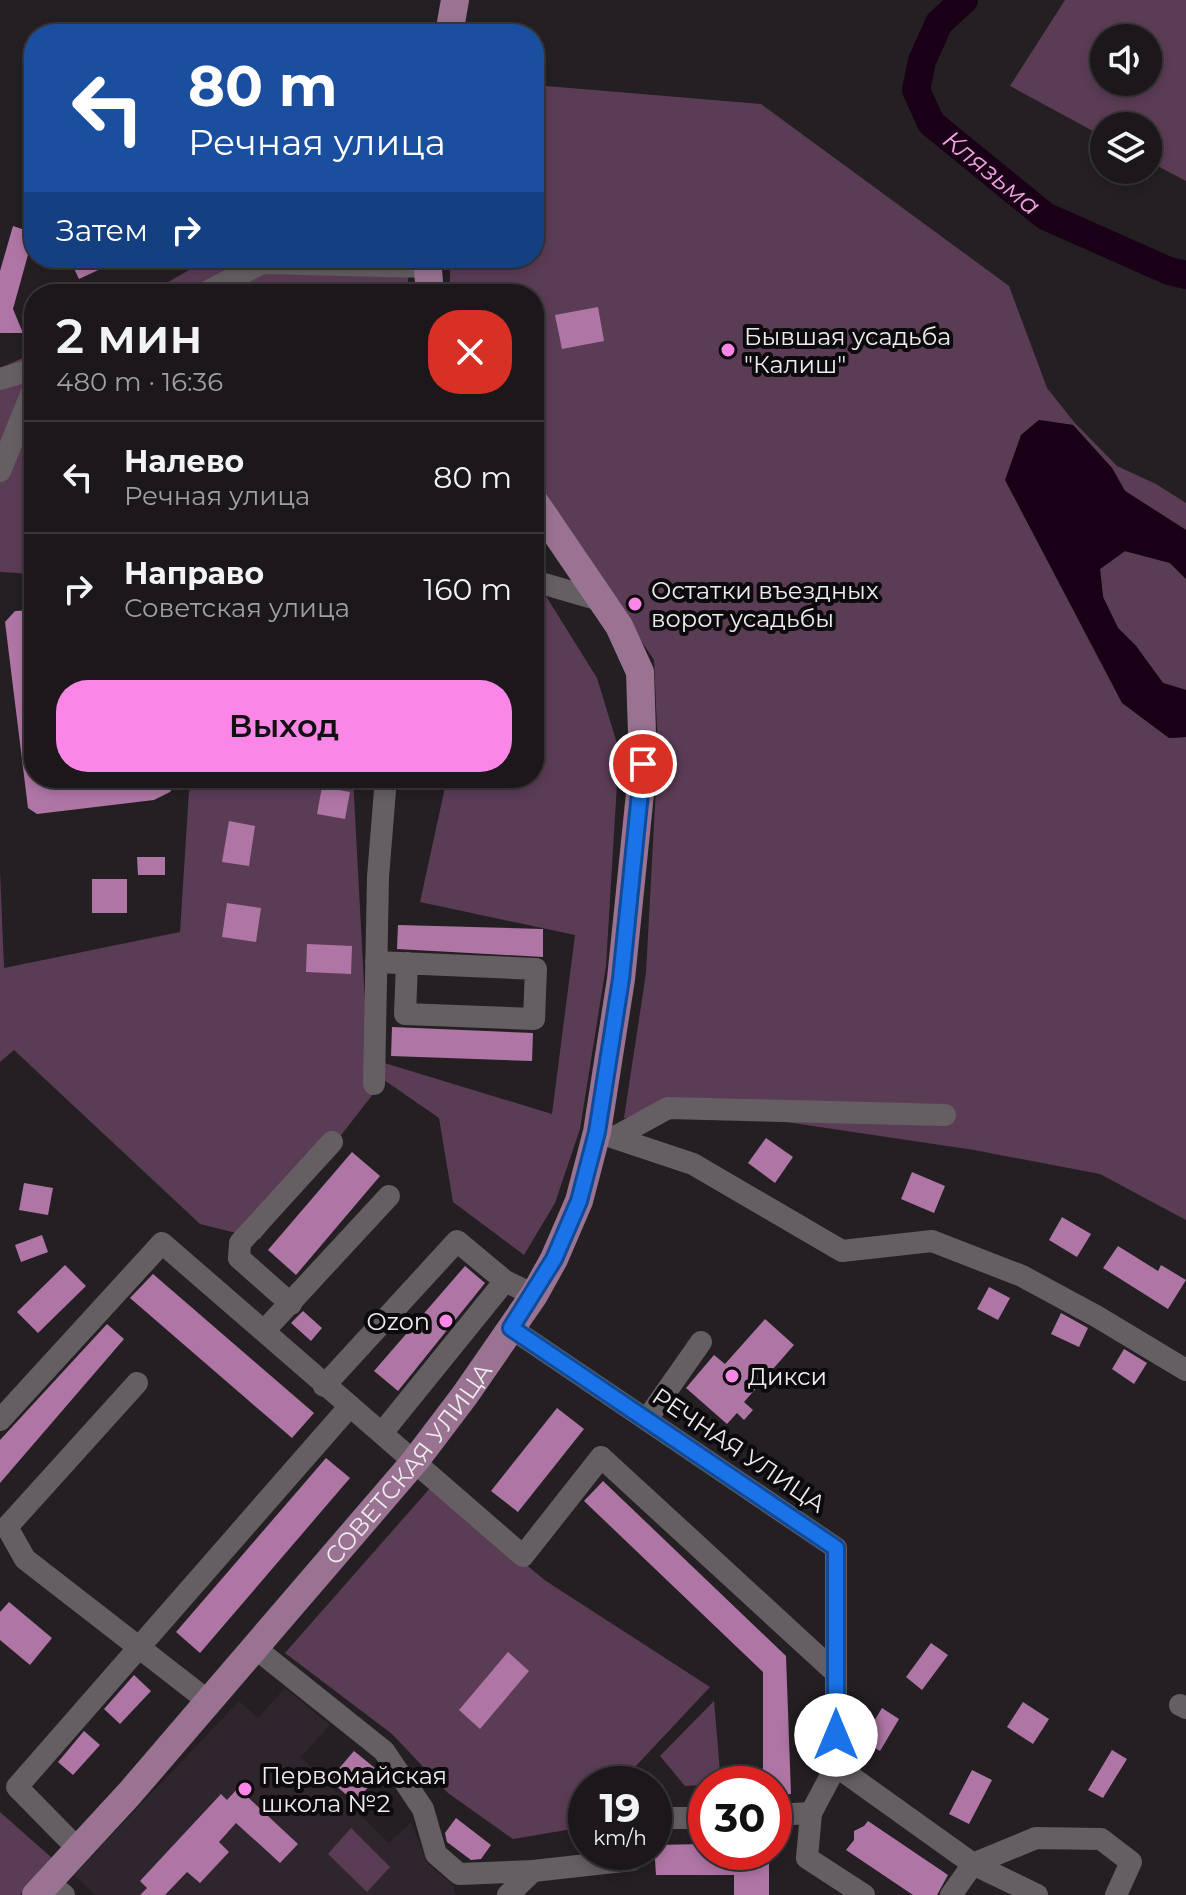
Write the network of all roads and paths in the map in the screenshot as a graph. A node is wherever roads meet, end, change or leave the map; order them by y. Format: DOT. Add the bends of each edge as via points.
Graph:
graph roads {
  1 [pos="455,0"];
  2 [pos="451,24"];
  3 [pos="252,268"];
  4 [pos="344,268"];
  5 [pos="427,273"];
  6 [pos="222,284"];
  7 [pos="24,372"];
  8 [pos="0,379"];
  9 [pos="24,412"];
  10 [pos="0,471"];
  11 [pos="544,515"];
  12 [pos="544,584"];
  13 [pos="603,601"];
  14 [pos="385,788"];
  15 [pos="376,962"];
  16 [pos="407,963"];
  17 [pos="374,1084"];
  18 [pos="945,1115"];
  19 [pos="606,1134"];
  20 [pos="332,1142"];
  21 [pos="389,1196"];
  22 [pos="505,1281"];
  23 [pos="534,1295"];
  24 [pos="291,1304"];
  25 [pos="511,1328"];
  26 [pos="264,1331"];
  27 [pos="701,1342"];
  28 [pos="1186,1370"];
  29 [pos="137,1383"];
  30 [pos="324,1386"];
  31 [pos="350,1406"];
  32 [pos="647,1419"];
  33 [pos="0,1420"];
  34 [pos="382,1433"];
  35 [pos="415,1461"];
  36 [pos="139,1646"];
  37 [pos="254,1647"];
  38 [pos="836,1673"];
  39 [pos="208,1701"];
  40 [pos="836,1766"];
  41 [pos="811,1813"];
  42 [pos="792,1814"];
  43 [pos="78,1849"];
  44 [pos="973,1864"];
  45 [pos="568,1866"];
  46 [pos="533,1871"];
  47 [pos="463,1884"];
  48 [pos="49,1891"];
  49 [pos="508,1895"];
  50 [pos="864,1895"];
  51 [pos="951,1895"];
  52 [pos="1037,1895"];
  53 [pos="1116,1895"];
  1 -- 2 [label="main road"];
  3 -- 6 [label="street"];
  4 -- 5 [label="street"];
  7 -- 8 [label="street"];
  9 -- 10 [label="street"];
  11 -- 13 [label="main road, СОВЕТСКАЯ УЛИЦА"];
  12 -- 13 [label="street"];
  13 -- 19 [label="main road, СОВЕТСКАЯ УЛИЦА" via="640,672 643,764"];
  14 -- 15 [label="street"];
  15 -- 16 [label="street"];
  15 -- 17 [label="street"];
  16 -- 16 [label="street" via="405,1014 534,1019 536,969"];
  18 -- 19 [label="street" via="668,1108"];
  19 -- 23 [label="main road, СОВЕТСКАЯ УЛИЦА"];
  19 -- 28 [label="street" via="693,1164 842,1251 932,1241 1022,1276"];
  20 -- 24 [label="street" via="240,1243 239,1258"];
  21 -- 24 [label="street"];
  22 -- 23 [label="street"];
  22 -- 30 [label="street" via="457,1241"];
  22 -- 34 [label="street"];
  23 -- 25 [label="main road, СОВЕТСКАЯ УЛИЦА"];
  24 -- 26 [label="street"];
  25 -- 32 [label="street, РЕЧНАЯ УЛИЦА"];
  25 -- 35 [label="main road, СОВЕТСКАЯ УЛИЦА"];
  26 -- 30 [label="street"];
  26 -- 33 [label="street" via="162,1243"];
  27 -- 32 [label="street"];
  29 -- 36 [label="street" via="7,1527 25,1559"];
  30 -- 31 [label="street"];
  31 -- 34 [label="street"];
  31 -- 36 [label="street"];
  32 -- 38 [label="street, РЕЧНАЯ УЛИЦА" via="836,1548"];
  34 -- 35 [label="street"];
  35 -- 37 [label="main road, СОВЕТСКАЯ УЛИЦА"];
  35 -- 38 [label="street" via="523,1556 601,1457"];
  36 -- 39 [label="street"];
  36 -- 43 [label="street" via="17,1787"];
  37 -- 39 [label="main road, СОВЕТСКАЯ УЛИЦА"];
  37 -- 47 [label="street" via="384,1751 423,1809 436,1854"];
  38 -- 40 [label="street, РЕЧНАЯ УЛИЦА"];
  39 -- 43 [label="main road, СОВЕТСКАЯ УЛИЦА"];
  40 -- 41 [label="street"];
  40 -- 44 [label="street"];
  41 -- 42 [label="street"];
  41 -- 50 [label="street" via="807,1858"];
  43 -- 48 [label="main road, СОВЕТСКАЯ УЛИЦА"];
  44 -- 51 [label="street"];
  44 -- 52 [label="street"];
  44 -- 53 [label="street" via="1036,1838 1101,1839 1131,1862"];
  45 -- 46 [label="street"];
  46 -- 47 [label="street"];
  46 -- 49 [label="street"];
}
